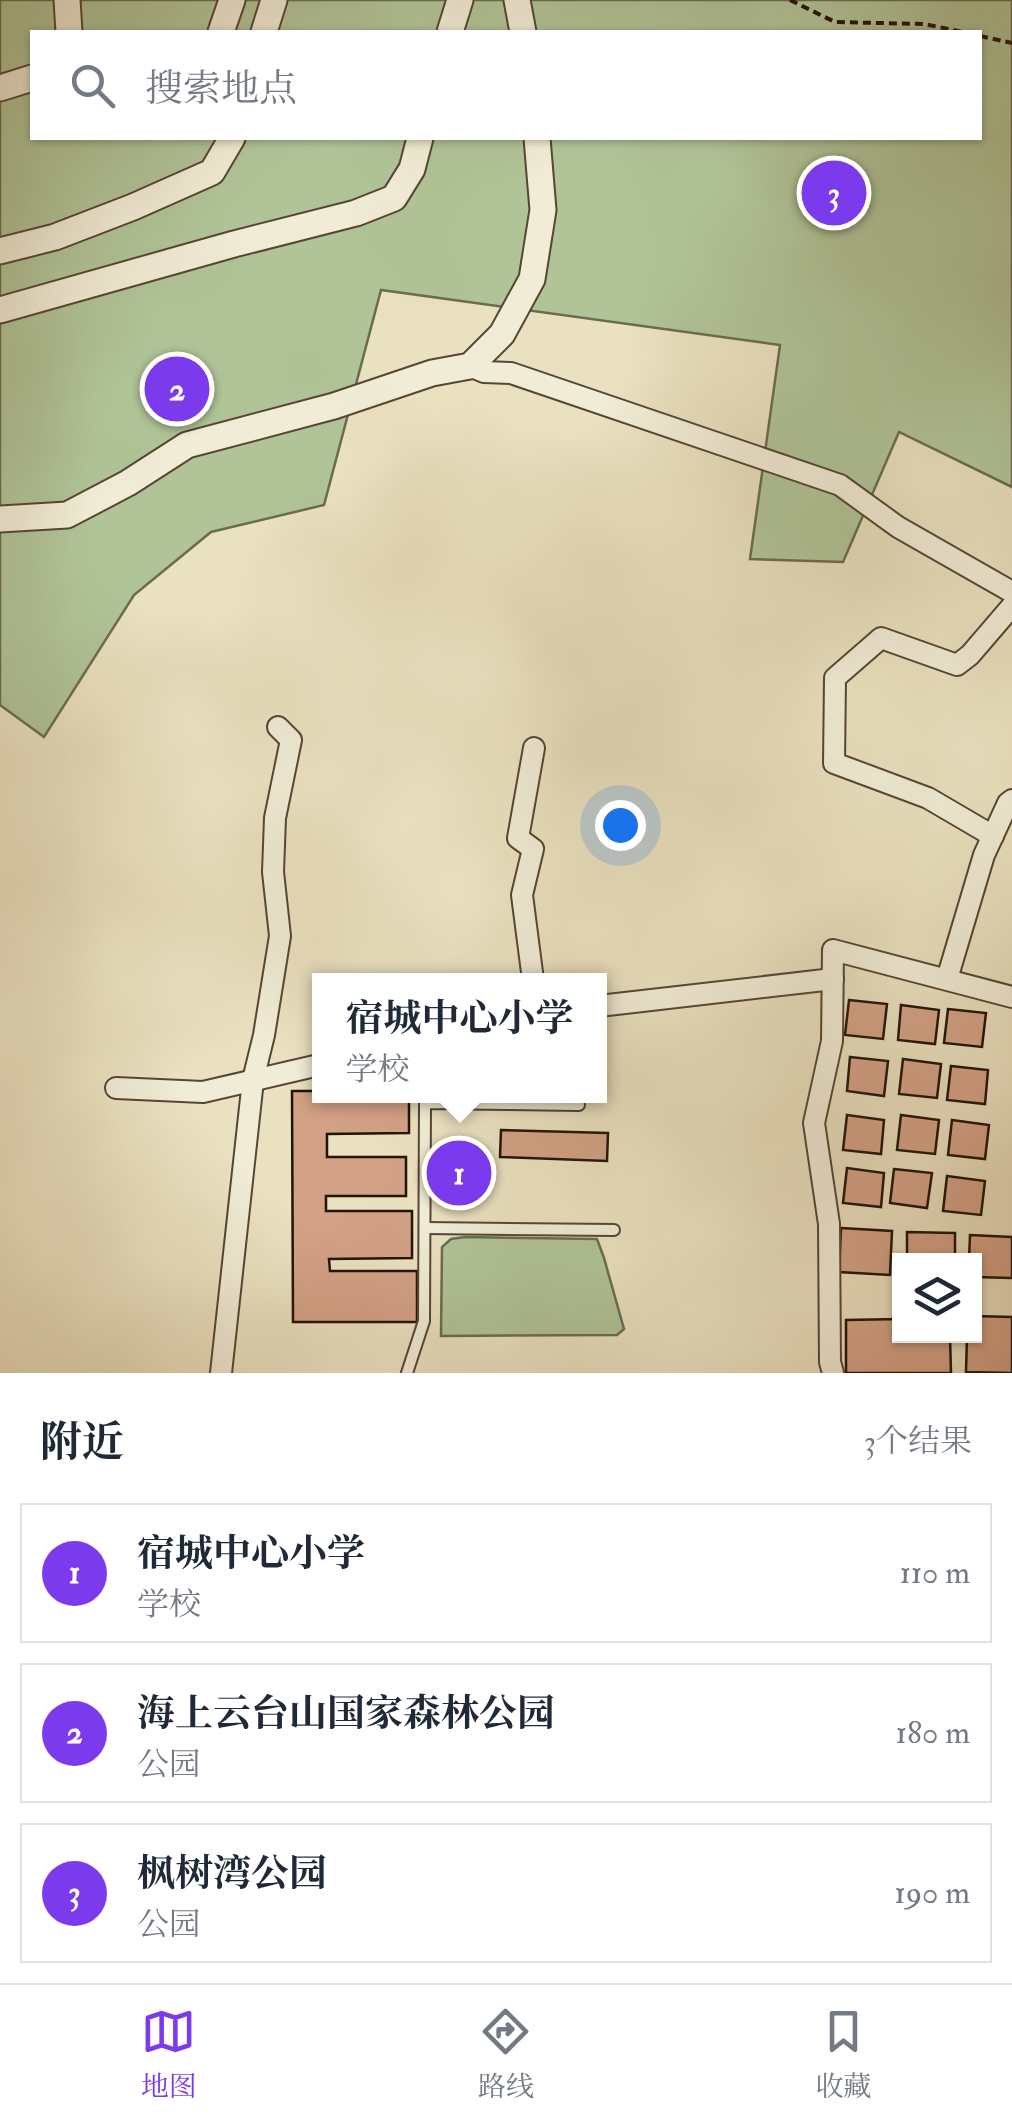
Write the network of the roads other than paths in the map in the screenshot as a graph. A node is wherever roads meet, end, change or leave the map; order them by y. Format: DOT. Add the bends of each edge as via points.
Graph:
graph roads {
  1 [pos="67,0"];
  2 [pos="232,0"];
  3 [pos="274,0"];
  4 [pos="460,0"];
  5 [pos="518,0"];
  6 [pos="69,30"];
  7 [pos="223,30"];
  8 [pos="265,30"];
  9 [pos="451,30"];
  10 [pos="523,30"];
  11 [pos="30,79"];
  12 [pos="0,88"];
  13 [pos="231,140"];
  14 [pos="419,140"];
  15 [pos="537,140"];
  16 [pos="0,251"];
  17 [pos="0,310"];
  18 [pos="470,366"];
  19 [pos="0,519"];
  20 [pos="1012,592"];
  21 [pos="1012,606"];
  22 [pos="278,727"];
  23 [pos="534,748"];
  24 [pos="1012,800"];
  25 [pos="993,836"];
  26 [pos="532,973"];
  27 [pos="833,979"];
  28 [pos="947,979"];
  29 [pos="1012,996"];
  30 [pos="607,1005"];
  31 [pos="312,1067"];
  32 [pos="253,1080"];
  33 [pos="116,1088"];
  34 [pos="579,1104"];
  35 [pos="425,1228"];
  36 [pos="614,1230"];
  37 [pos="221,1373"];
  38 [pos="407,1373"];
  39 [pos="833,1373"];
  1 -- 6 [label="street"];
  2 -- 7 [label="street"];
  3 -- 8 [label="street"];
  4 -- 9 [label="street"];
  5 -- 10 [label="street"];
  11 -- 12 [label="street"];
  13 -- 16 [label="street" via="212,172 56,237"];
  14 -- 17 [label="street" via="394,198"];
  15 -- 18 [label="street" via="543,210 532,280 502,334"];
  18 -- 19 [label="street" via="187,445 68,515"];
  18 -- 20 [label="street" via="510,372 840,485 898,527"];
  21 -- 25 [label="street" via="957,666 881,638 835,678 834,763 928,798"];
  22 -- 32 [label="street" via="291,740 275,818 272,872 280,936"];
  23 -- 26 [label="street" via="518,838 533,850 522,895"];
  24 -- 25 [label="street"];
  25 -- 28 [label="street"];
  27 -- 28 [label="street" via="833,950"];
  27 -- 30 [label="street"];
  27 -- 39 [label="street" via="832,1040 814,1122 828,1224"];
  28 -- 29 [label="street"];
  31 -- 32 [label="street"];
  32 -- 33 [label="street" via="203,1092"];
  32 -- 37 [label="street"];
  34 -- 35 [label="lane" via="425,1103"];
  35 -- 36 [label="lane"];
  35 -- 38 [label="lane" via="424,1322"];
}
